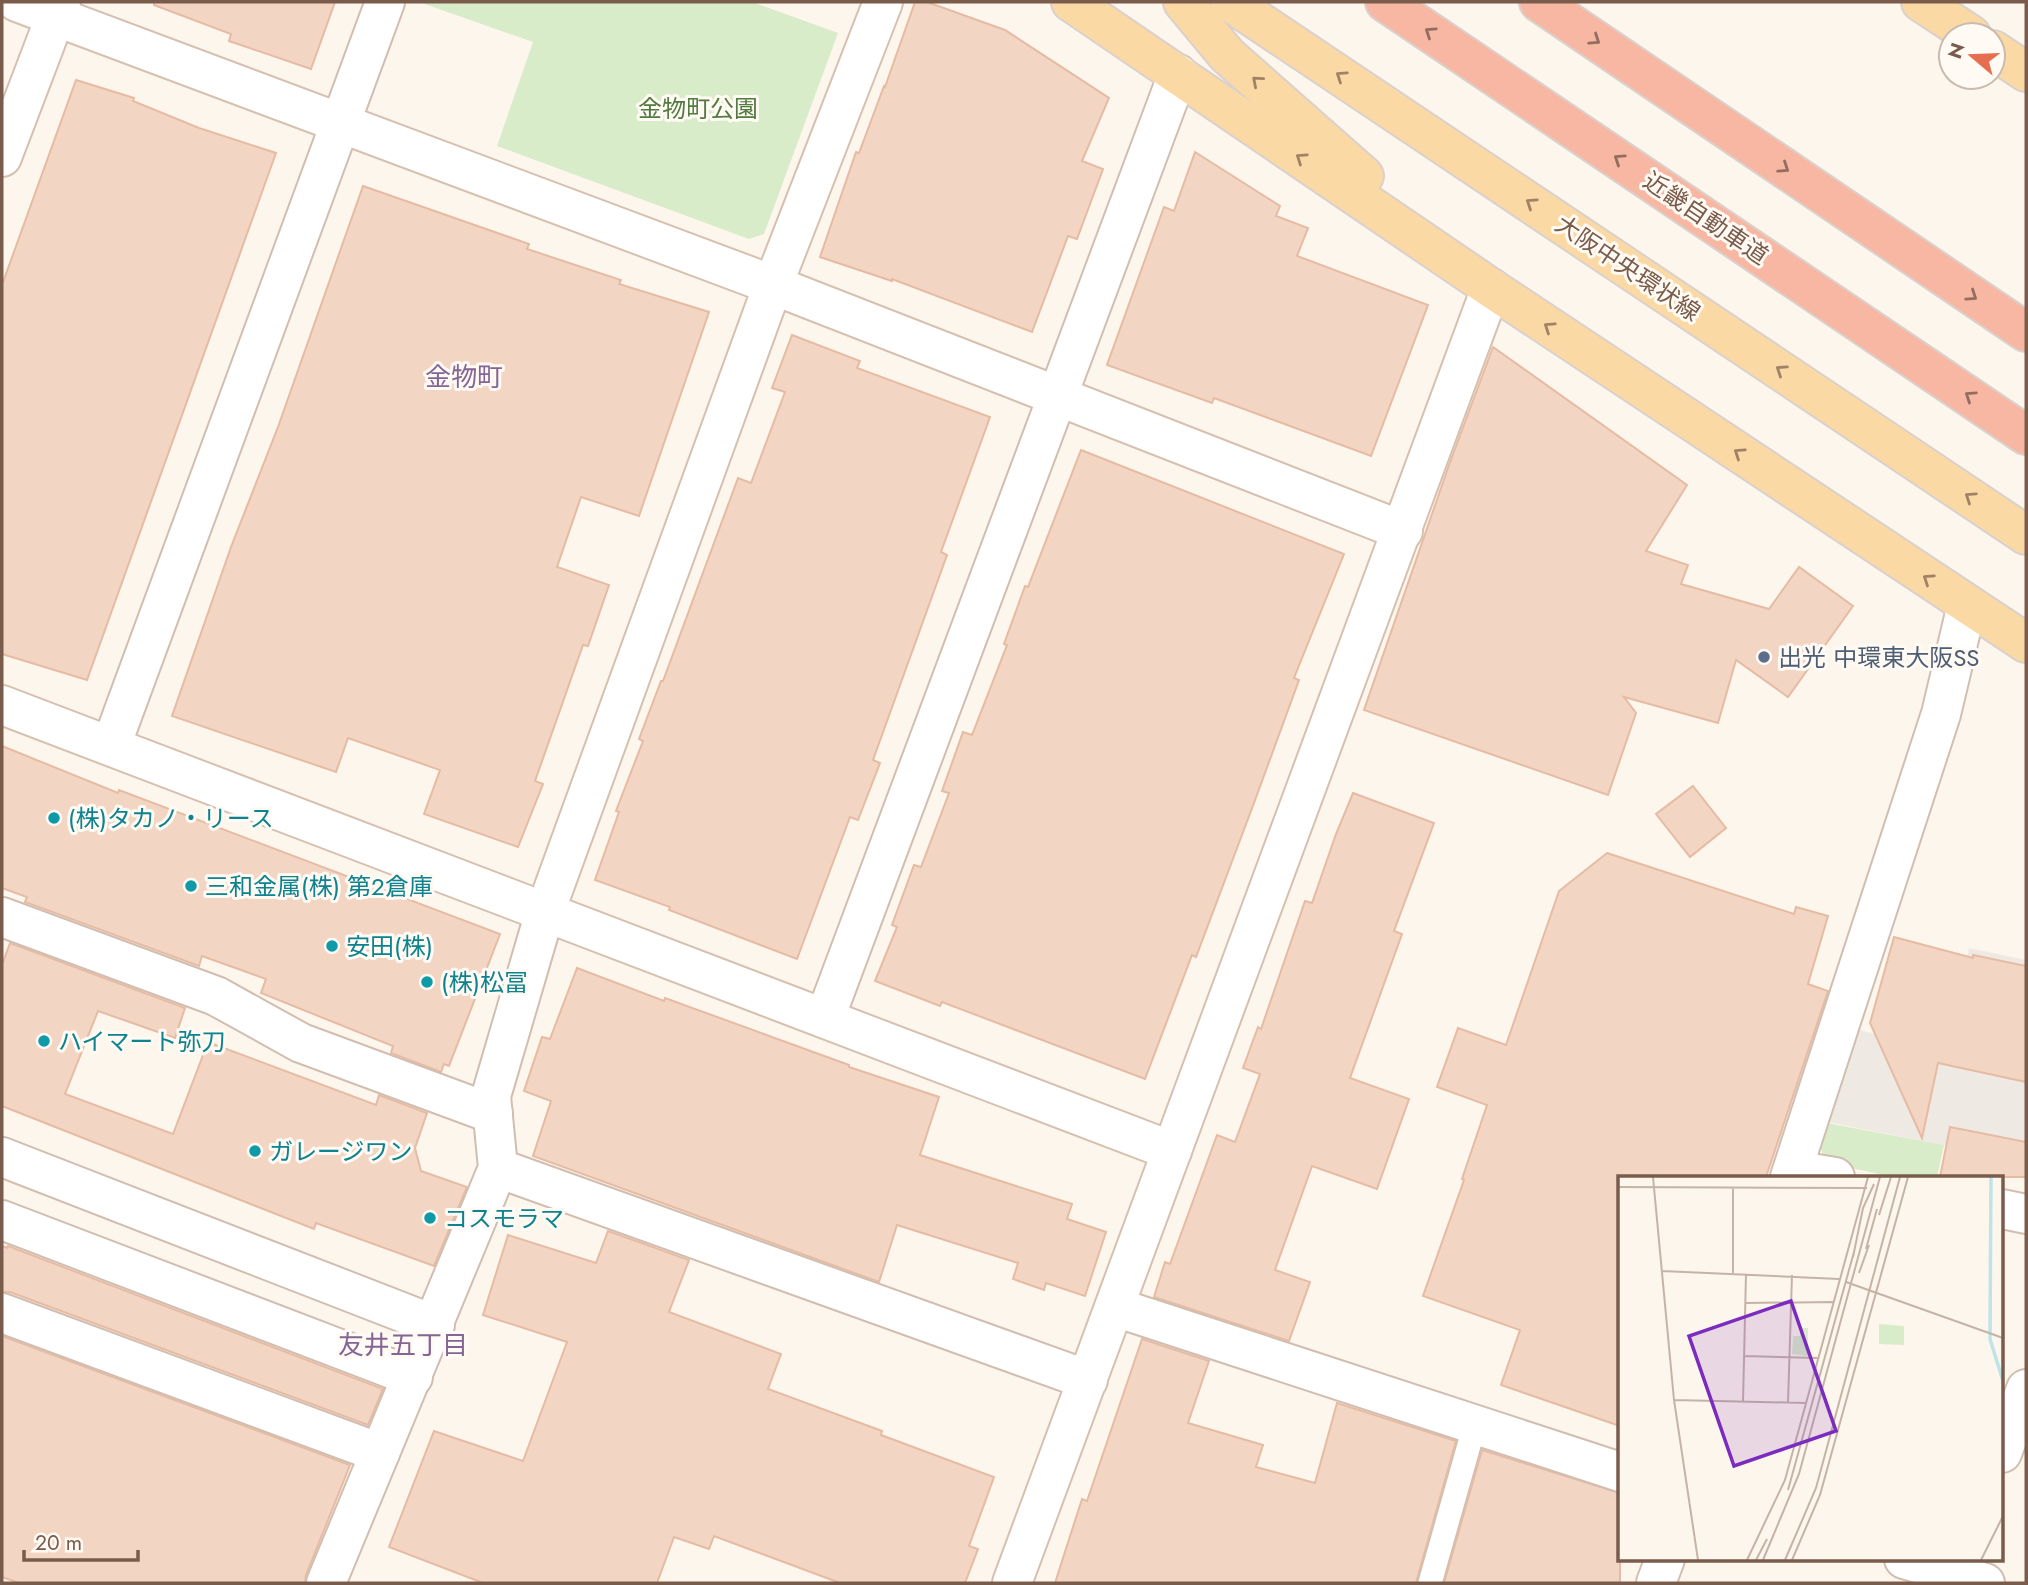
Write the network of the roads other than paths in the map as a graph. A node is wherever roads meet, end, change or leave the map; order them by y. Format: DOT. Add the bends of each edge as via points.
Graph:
graph roads {
  1 [pos="17,2"];
  2 [pos="385,2"];
  3 [pos="883,2"];
  4 [pos="1071,2"];
  5 [pos="1183,2"];
  6 [pos="1230,2"];
  7 [pos="1385,2"];
  8 [pos="1539,2"];
  9 [pos="1921,2"];
  10 [pos="59,9"];
  11 [pos="1950,21"];
  12 [pos="2007,59"];
  13 [pos="2026,72"];
  14 [pos="1178,74"];
  15 [pos="340,123"];
  16 [pos="2,158"];
  17 [pos="773,285"];
  18 [pos="1492,288"];
  19 [pos="2026,332"];
  20 [pos="1059,397"];
  21 [pos="2026,435"];
  22 [pos="1403,531"];
  23 [pos="2026,535"];
  24 [pos="1967,605"];
  25 [pos="2026,643"];
  26 [pos="2,705"];
  27 [pos="111,746"];
  28 [pos="545,912"];
  29 [pos="2,917"];
  30 [pos="825,1018"];
  31 [pos="493,1114"];
  32 [pos="1172,1151"];
  33 [pos="2,1157"];
  34 [pos="498,1168"];
  35 [pos="1792,1173"];
  36 [pos="1824,1176"];
  37 [pos="2004,1209"];
  38 [pos="2026,1214"];
  39 [pos="2,1220"];
  40 [pos="1115,1307"];
  41 [pos="2,1313"];
  42 [pos="435,1325"];
  43 [pos="412,1377"];
  44 [pos="1088,1380"];
  45 [pos="2026,1388"];
  46 [pos="1475,1424"];
  47 [pos="2004,1446"];
  48 [pos="380,1453"];
  49 [pos="1618,1471"];
  50 [pos="1665,1560"];
  51 [pos="1908,1560"];
  52 [pos="1968,1572"];
  53 [pos="326,1583"];
  54 [pos="1012,1583"];
  55 [pos="1430,1583"];
  56 [pos="1656,1583"];
  1 -- 10 [label="street"];
  2 -- 15 [label="street"];
  3 -- 17 [label="street"];
  4 -- 14 [label="main road"];
  18 -- 5 [label="main road, one-way" via="1227,55"];
  23 -- 6 [label="main road, 大阪中央環状線, one-way"];
  21 -- 7 [label="highway, 近畿自動車道, one-way"];
  8 -- 19 [label="highway, one-way"];
  9 -- 11 [label="main road"];
  10 -- 15 [label="street"];
  10 -- 16 [label="street"];
  12 -- 13 [label="main road"];
  18 -- 14 [label="main road, one-way"];
  14 -- 20 [label="street"];
  15 -- 17 [label="street"];
  15 -- 27 [label="street"];
  17 -- 20 [label="street"];
  17 -- 28 [label="street"];
  18 -- 22 [label="street"];
  24 -- 18 [label="main road, one-way"];
  20 -- 22 [label="street"];
  20 -- 30 [label="street"];
  22 -- 32 [label="street"];
  24 -- 25 [label="main road"];
  24 -- 35 [label="street" via="1941,714"];
  26 -- 27 [label="street"];
  27 -- 28 [label="street"];
  28 -- 30 [label="street"];
  28 -- 31 [label="street" via="491,1096"];
  29 -- 31 [label="street" via="216,996 301,1043"];
  30 -- 32 [label="street"];
  31 -- 34 [label="street"];
  32 -- 40 [label="street"];
  33 -- 42 [label="street"];
  34 -- 42 [label="street"];
  34 -- 44 [label="street"];
  35 -- 36 [label="street"];
  37 -- 38 [label="street"];
  39 -- 43 [label="street"];
  40 -- 44 [label="street"];
  40 -- 46 [label="street"];
  41 -- 48 [label="street"];
  42 -- 43 [label="street"];
  43 -- 48 [label="street"];
  44 -- 54 [label="street"];
  45 -- 47 [label="street"];
  46 -- 49 [label="street"];
  46 -- 55 [label="lane"];
  48 -- 53 [label="street"];
  50 -- 56 [label="street"];
  51 -- 52 [label="street"];
}
